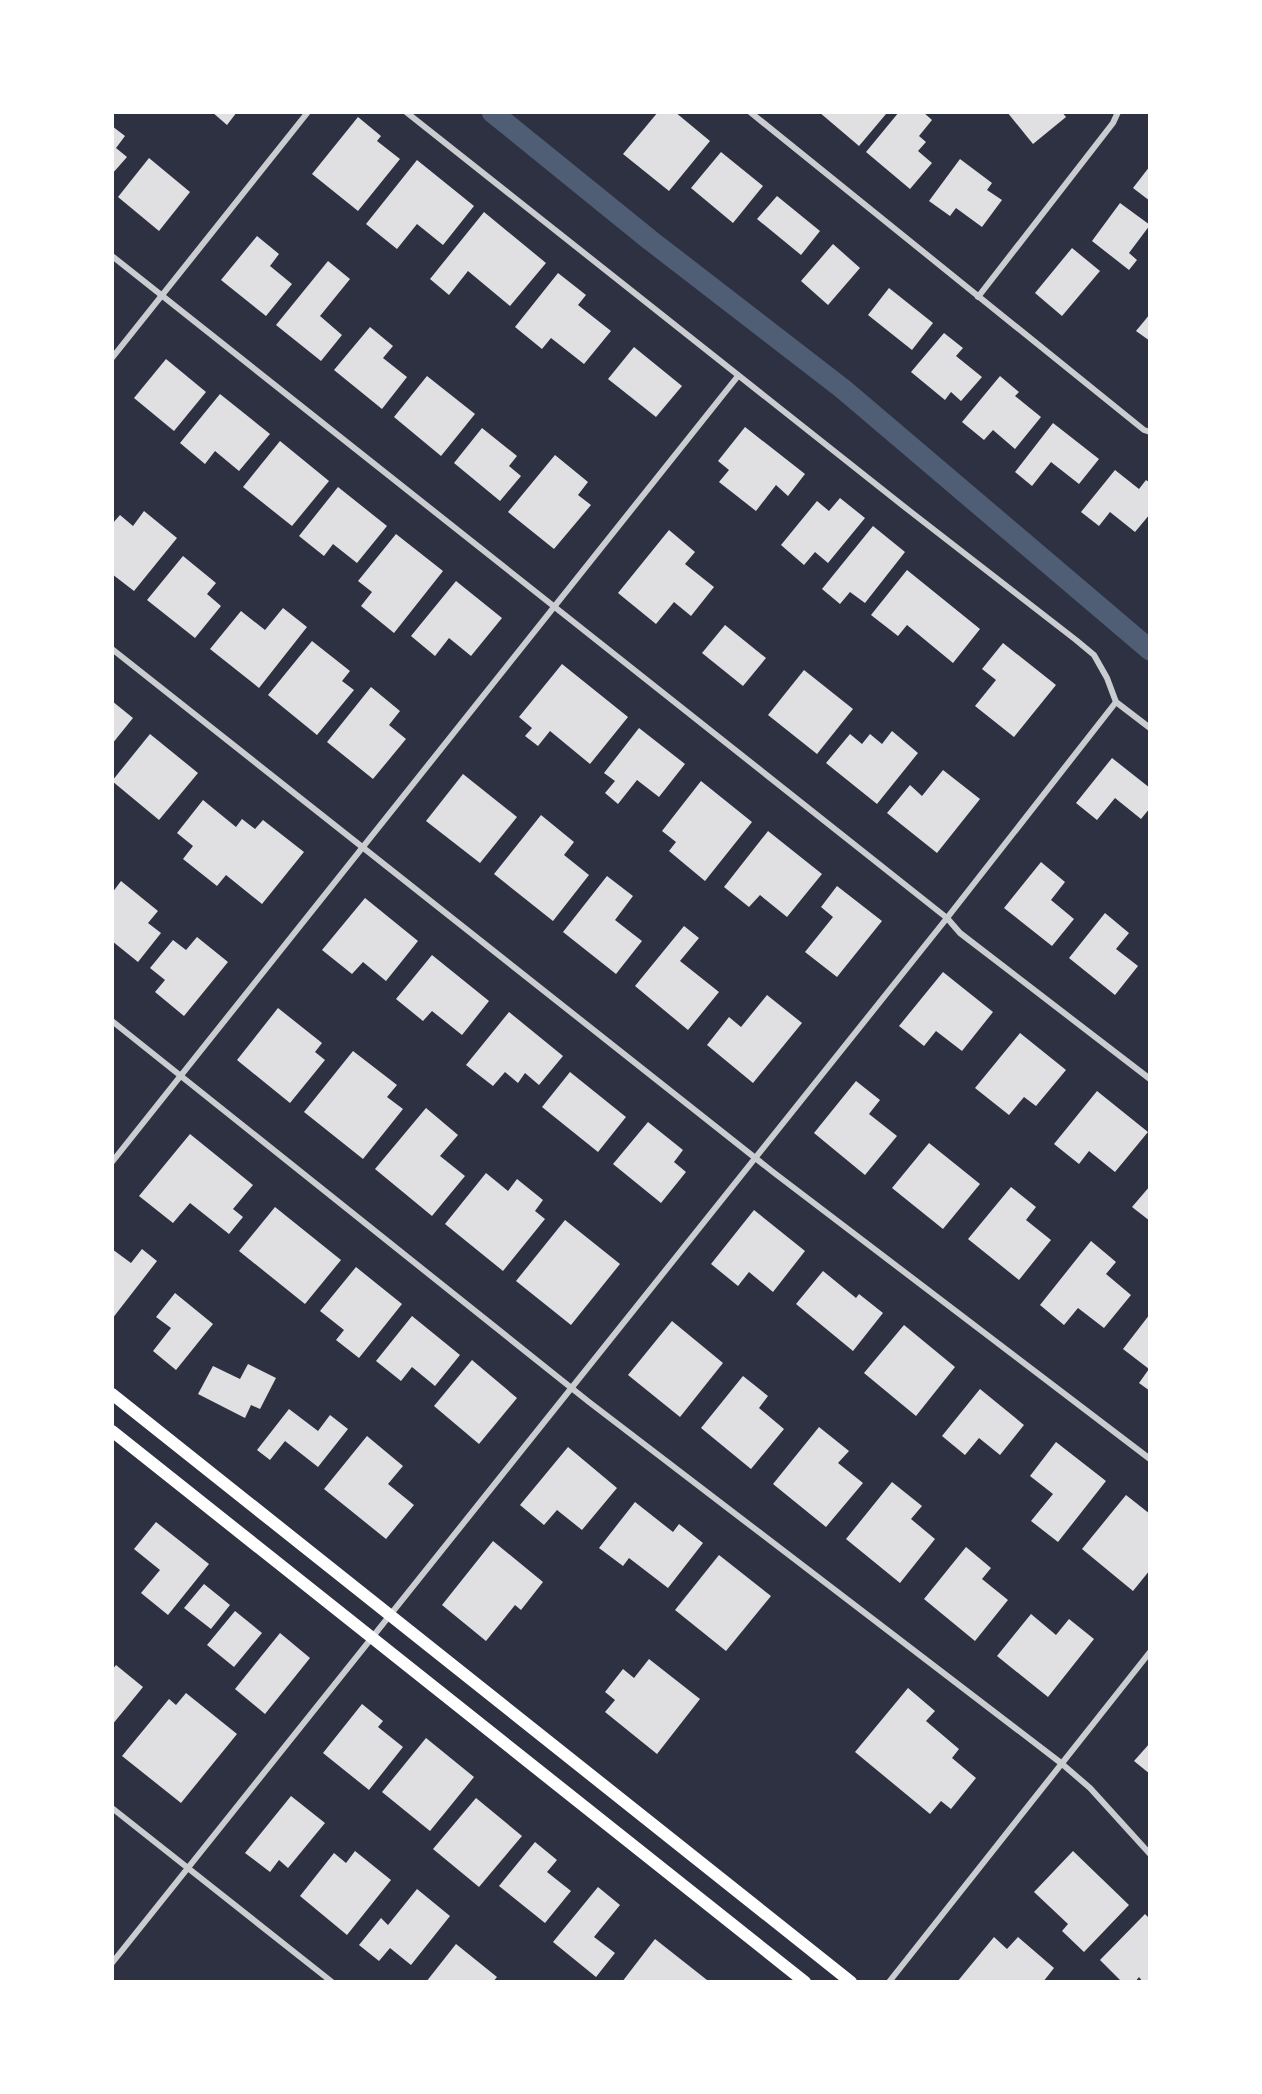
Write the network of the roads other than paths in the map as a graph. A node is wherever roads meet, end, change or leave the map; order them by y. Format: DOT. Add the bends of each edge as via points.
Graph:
graph roads {
  1 [pos="308,112"];
  2 [pos="406,112"];
  3 [pos="750,112"];
  4 [pos="1118,112"];
  5 [pos="112,256"];
  6 [pos="162,296"];
  7 [pos="978,297"];
  8 [pos="112,358"];
  9 [pos="738,376"];
  10 [pos="1149,432"];
  11 [pos="555,606"];
  12 [pos="112,649"];
  13 [pos="1116,702"];
  14 [pos="1149,728"];
  15 [pos="362,848"];
  16 [pos="947,918"];
  17 [pos="112,1021"];
  18 [pos="181,1075"];
  19 [pos="1149,1079"];
  20 [pos="755,1156"];
  21 [pos="112,1162"];
  22 [pos="572,1387"];
  23 [pos="112,1394"];
  24 [pos="112,1431"];
  25 [pos="1149,1459"];
  26 [pos="391,1615"];
  27 [pos="373,1637"];
  28 [pos="1149,1652"];
  29 [pos="1061,1764"];
  30 [pos="112,1808"];
  31 [pos="1149,1854"];
  32 [pos="187,1868"];
  33 [pos="112,1963"];
  34 [pos="332,1982"];
  35 [pos="805,1982"];
  36 [pos="851,1982"];
  37 [pos="889,1982"];
  1 -- 6 [label="street"];
  2 -- 9 [label="street"];
  3 -- 7 [label="street"];
  4 -- 7 [label="street"];
  5 -- 6 [label="street"];
  6 -- 8 [label="street"];
  6 -- 11 [label="street"];
  7 -- 10 [label="street"];
  9 -- 11 [label="street"];
  9 -- 13 [label="street" via="1094,655"];
  11 -- 15 [label="street"];
  11 -- 16 [label="street"];
  12 -- 15 [label="street"];
  13 -- 14 [label="street"];
  13 -- 16 [label="street"];
  15 -- 18 [label="street"];
  15 -- 20 [label="street"];
  16 -- 19 [label="street" via="960,933"];
  16 -- 20 [label="street"];
  17 -- 18 [label="street"];
  18 -- 21 [label="street"];
  18 -- 22 [label="street"];
  20 -- 22 [label="street"];
  20 -- 25 [label="street"];
  22 -- 26 [label="street"];
  22 -- 29 [label="street"];
  23 -- 26 [label="main road"];
  24 -- 27 [label="main road"];
  26 -- 27 [label="street"];
  26 -- 36 [label="main road"];
  27 -- 32 [label="street"];
  27 -- 35 [label="main road"];
  28 -- 29 [label="street"];
  29 -- 31 [label="street" via="1090,1788"];
  29 -- 37 [label="street"];
  30 -- 32 [label="street"];
  32 -- 33 [label="street"];
  32 -- 34 [label="street"];
}
